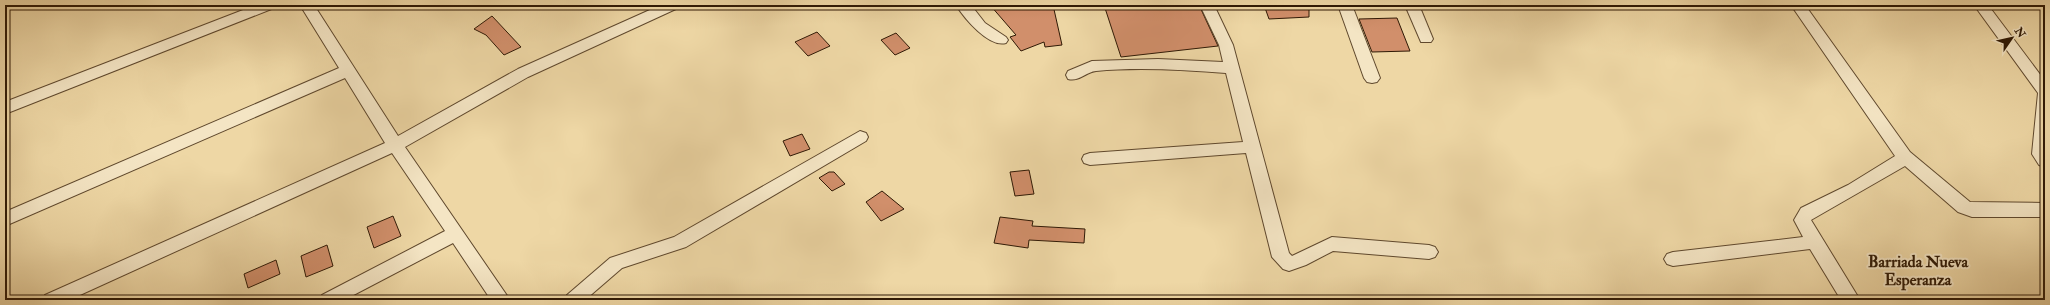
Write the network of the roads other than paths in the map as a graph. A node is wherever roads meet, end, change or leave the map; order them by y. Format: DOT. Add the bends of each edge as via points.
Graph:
graph roads {
  1 [pos="269,5"];
  2 [pos="307,5"];
  3 [pos="673,5"];
  4 [pos="963,5"];
  5 [pos="1207,5"];
  6 [pos="1345,5"];
  7 [pos="1412,5"];
  8 [pos="1798,5"];
  9 [pos="1981,5"];
  10 [pos="1426,39"];
  11 [pos="1001,40"];
  12 [pos="1232,68"];
  13 [pos="349,70"];
  14 [pos="1073,75"];
  15 [pos="1372,78"];
  16 [pos="2045,93"];
  17 [pos="5,108"];
  18 [pos="860,137"];
  19 [pos="395,144"];
  20 [pos="1253,147"];
  21 [pos="1904,156"];
  22 [pos="1090,159"];
  23 [pos="2045,161"];
  24 [pos="2045,210"];
  25 [pos="5,219"];
  26 [pos="455,234"];
  27 [pos="1815,242"];
  28 [pos="1428,252"];
  29 [pos="1673,259"];
  30 [pos="51,300"];
  31 [pos="328,300"];
  32 [pos="501,300"];
  33 [pos="573,300"];
  34 [pos="1851,300"];
  1 -- 17 [label="street"];
  2 -- 13 [label="street"];
  3 -- 19 [label="street" via="523,73"];
  4 -- 11 [label="street" via="980,26"];
  5 -- 12 [label="street" via="1226,45"];
  6 -- 15 [label="street"];
  7 -- 10 [label="street"];
  8 -- 21 [label="street"];
  9 -- 16 [label="street"];
  12 -- 14 [label="street" via="1158,64 1092,66"];
  12 -- 20 [label="street"];
  13 -- 19 [label="street"];
  13 -- 25 [label="street"];
  16 -- 23 [label="street" via="2040,154"];
  18 -- 33 [label="street" via="680,242 616,263"];
  19 -- 26 [label="street"];
  19 -- 30 [label="street"];
  20 -- 22 [label="street"];
  20 -- 28 [label="street" via="1281,257 1289,264 1299,262 1332,244"];
  21 -- 24 [label="street" via="1964,207 1972,210"];
  21 -- 27 [label="street" via="1854,189 1807,213 1802,220"];
  26 -- 31 [label="street"];
  26 -- 32 [label="street"];
  27 -- 29 [label="street"];
  27 -- 34 [label="street"];
}
